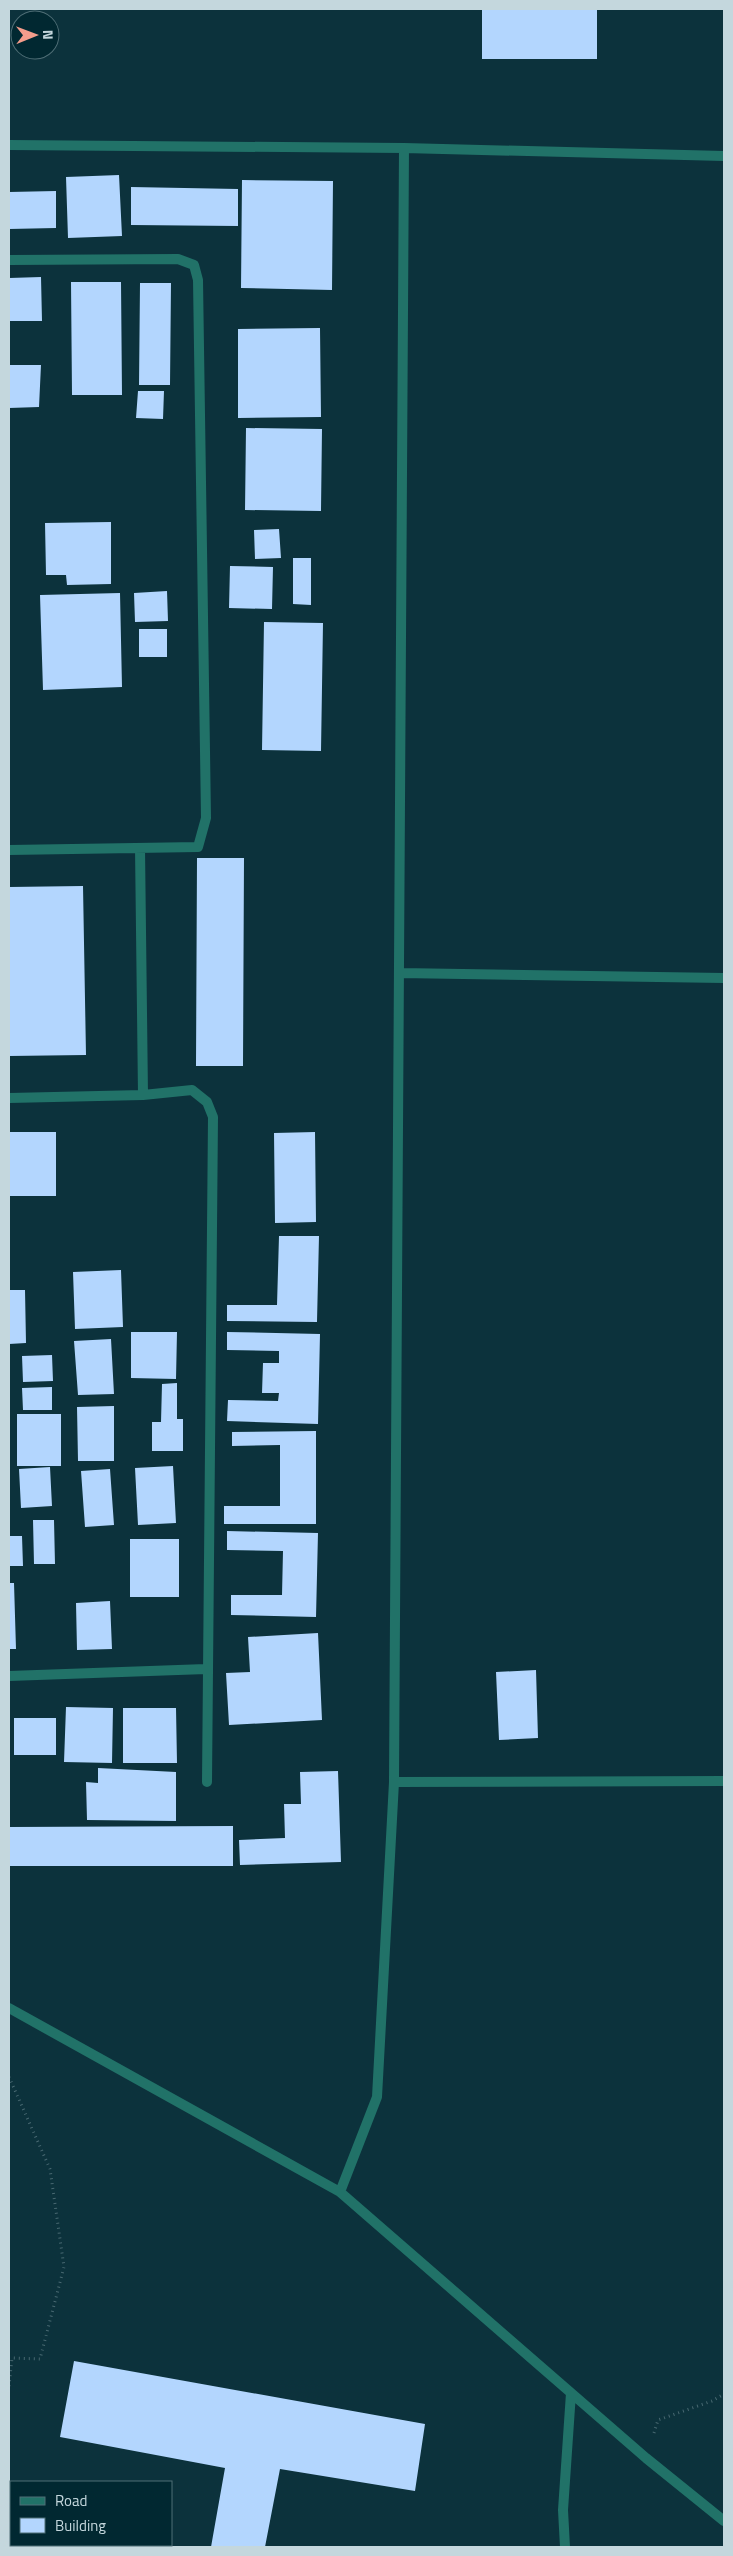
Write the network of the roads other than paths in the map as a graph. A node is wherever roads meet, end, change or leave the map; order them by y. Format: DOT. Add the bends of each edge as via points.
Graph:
graph roads {
  1 [pos="9,145"];
  2 [pos="404,148"];
  3 [pos="724,156"];
  4 [pos="9,260"];
  5 [pos="140,848"];
  6 [pos="9,850"];
  7 [pos="400,973"];
  8 [pos="724,978"];
  9 [pos="143,1096"];
  10 [pos="9,1098"];
  11 [pos="206,1669"];
  12 [pos="9,1676"];
  13 [pos="724,1780"];
  14 [pos="207,1782"];
  15 [pos="394,1782"];
  16 [pos="9,2008"];
  17 [pos="340,2192"];
  18 [pos="571,2394"];
  19 [pos="724,2521"];
  20 [pos="565,2547"];
  1 -- 2 [label="street"];
  2 -- 3 [label="street"];
  2 -- 7 [label="street"];
  4 -- 5 [label="street" via="178,259 194,265 198,280 206,818 198,847"];
  5 -- 6 [label="street"];
  5 -- 9 [label="street"];
  7 -- 8 [label="street"];
  7 -- 15 [label="street"];
  9 -- 10 [label="street"];
  9 -- 11 [label="street" via="192,1090 207,1102 213,1117"];
  11 -- 12 [label="street"];
  11 -- 14 [label="street"];
  13 -- 15 [label="street"];
  15 -- 17 [label="street" via="377,2097"];
  16 -- 17 [label="street"];
  17 -- 18 [label="street"];
  18 -- 19 [label="street"];
  18 -- 20 [label="street" via="563,2510"];
}
